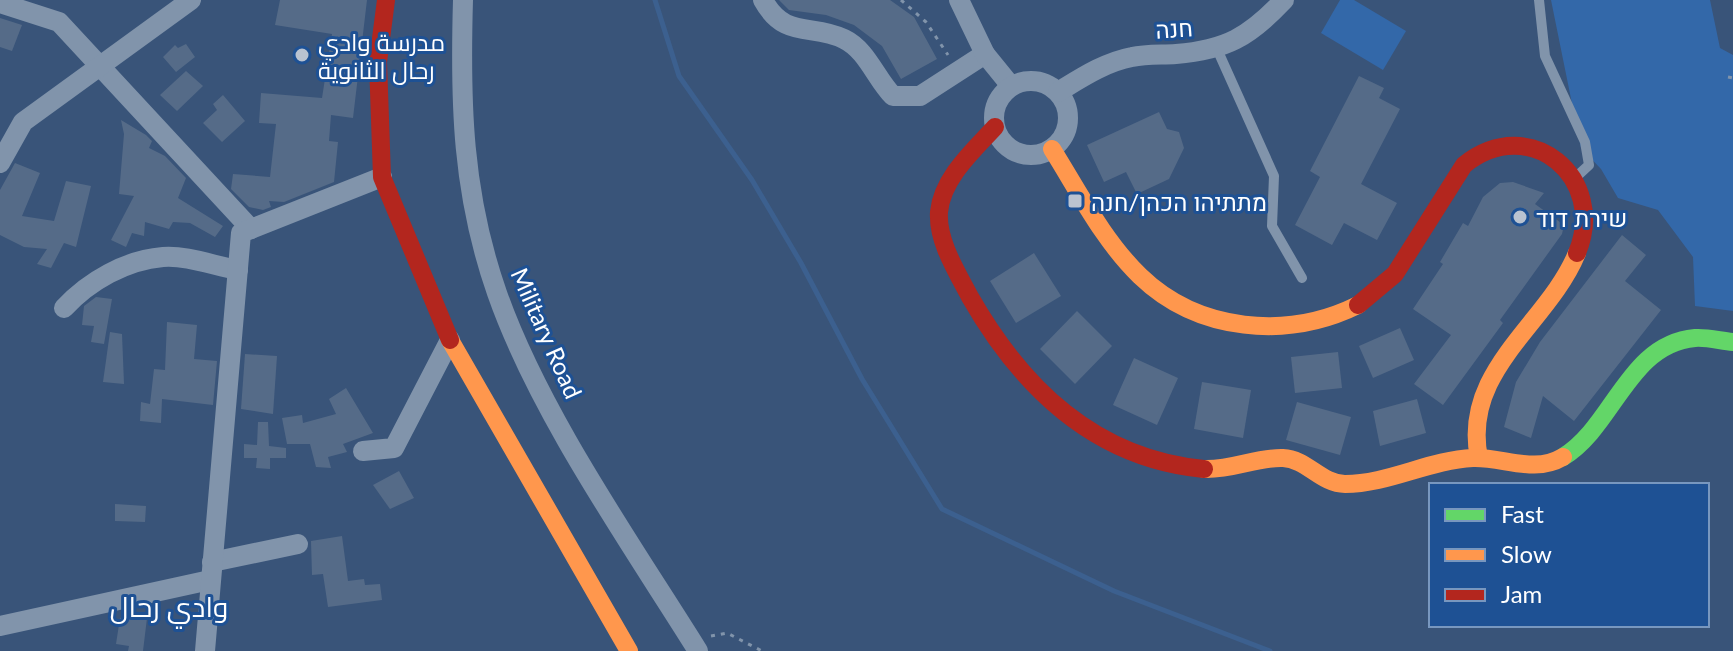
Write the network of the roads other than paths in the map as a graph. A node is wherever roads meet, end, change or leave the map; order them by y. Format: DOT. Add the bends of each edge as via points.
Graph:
graph roads {
  1 [pos="191,0"];
  2 [pos="386,0"];
  3 [pos="463,0"];
  4 [pos="763,0"];
  5 [pos="959,0"];
  6 [pos="1284,0"];
  7 [pos="1539,0"];
  8 [pos="0,3"];
  9 [pos="1217,49"];
  10 [pos="985,54"];
  11 [pos="99,67"];
  12 [pos="1011,86"];
  13 [pos="1058,92"];
  14 [pos="995,127"];
  15 [pos="1052,149"];
  16 [pos="0,163"];
  17 [pos="382,177"];
  18 [pos="1573,180"];
  19 [pos="251,229"];
  20 [pos="238,270"];
  21 [pos="1302,278"];
  22 [pos="64,308"];
  23 [pos="450,340"];
  24 [pos="1733,342"];
  25 [pos="363,451"];
  26 [pos="1479,458"];
  27 [pos="298,544"];
  28 [pos="211,571"];
  29 [pos="0,626"];
  30 [pos="694,645"];
  31 [pos="205,651"];
  32 [pos="629,651"];
  1 -- 11 [label="street"];
  2 -- 17 [label="street" via="378,62"];
  3 -- 30 [label="street, Military Road" via="462,120 472,194 497,293 558,423"];
  4 -- 10 [label="street" via="792,28 843,38 893,96 920,96"];
  5 -- 10 [label="street"];
  6 -- 9 [label="street, חנה" via="1249,33"];
  7 -- 18 [label="lane" via="1545,56 1585,142 1589,165"];
  8 -- 11 [label="street" via="59,22"];
  9 -- 13 [label="street, חנה" via="1133,56"];
  9 -- 21 [label="lane" via="1274,176 1272,226"];
  10 -- 12 [label="street"];
  11 -- 16 [label="street" via="23,122"];
  11 -- 19 [label="street"];
  12 -- 13 [label="street" via="1035,80"];
  12 -- 14 [label="street" via="994,111"];
  13 -- 15 [label="street" via="1068,127"];
  14 -- 15 [label="street" via="1007,147 1025,155"];
  14 -- 26 [label="street" via="953,177 943,198 940,227 957,270 993,333 1039,394 1063,414 1117,447 1174,466 1230,469 1286,457 1327,483 1366,482 1453,459"];
  15 -- 18 [label="street" via="1116,248 1155,290 1199,313 1260,327 1316,323 1383,288 1451,178 1478,152 1511,145 1540,150 1557,159"];
  17 -- 19 [label="street"];
  17 -- 23 [label="street"];
  18 -- 26 [label="street" via="1584,204 1582,241 1568,271 1495,368 1477,430"];
  19 -- 20 [label="street" via="241,233"];
  20 -- 22 [label="street" via="164,257 113,271 81,290"];
  20 -- 28 [label="street"];
  23 -- 25 [label="street" via="394,448"];
  23 -- 32 [label="street"];
  24 -- 26 [label="street" via="1680,341 1663,349 1628,380 1586,438 1553,463"];
  27 -- 28 [label="street"];
  28 -- 29 [label="street"];
  28 -- 31 [label="street"];
}
